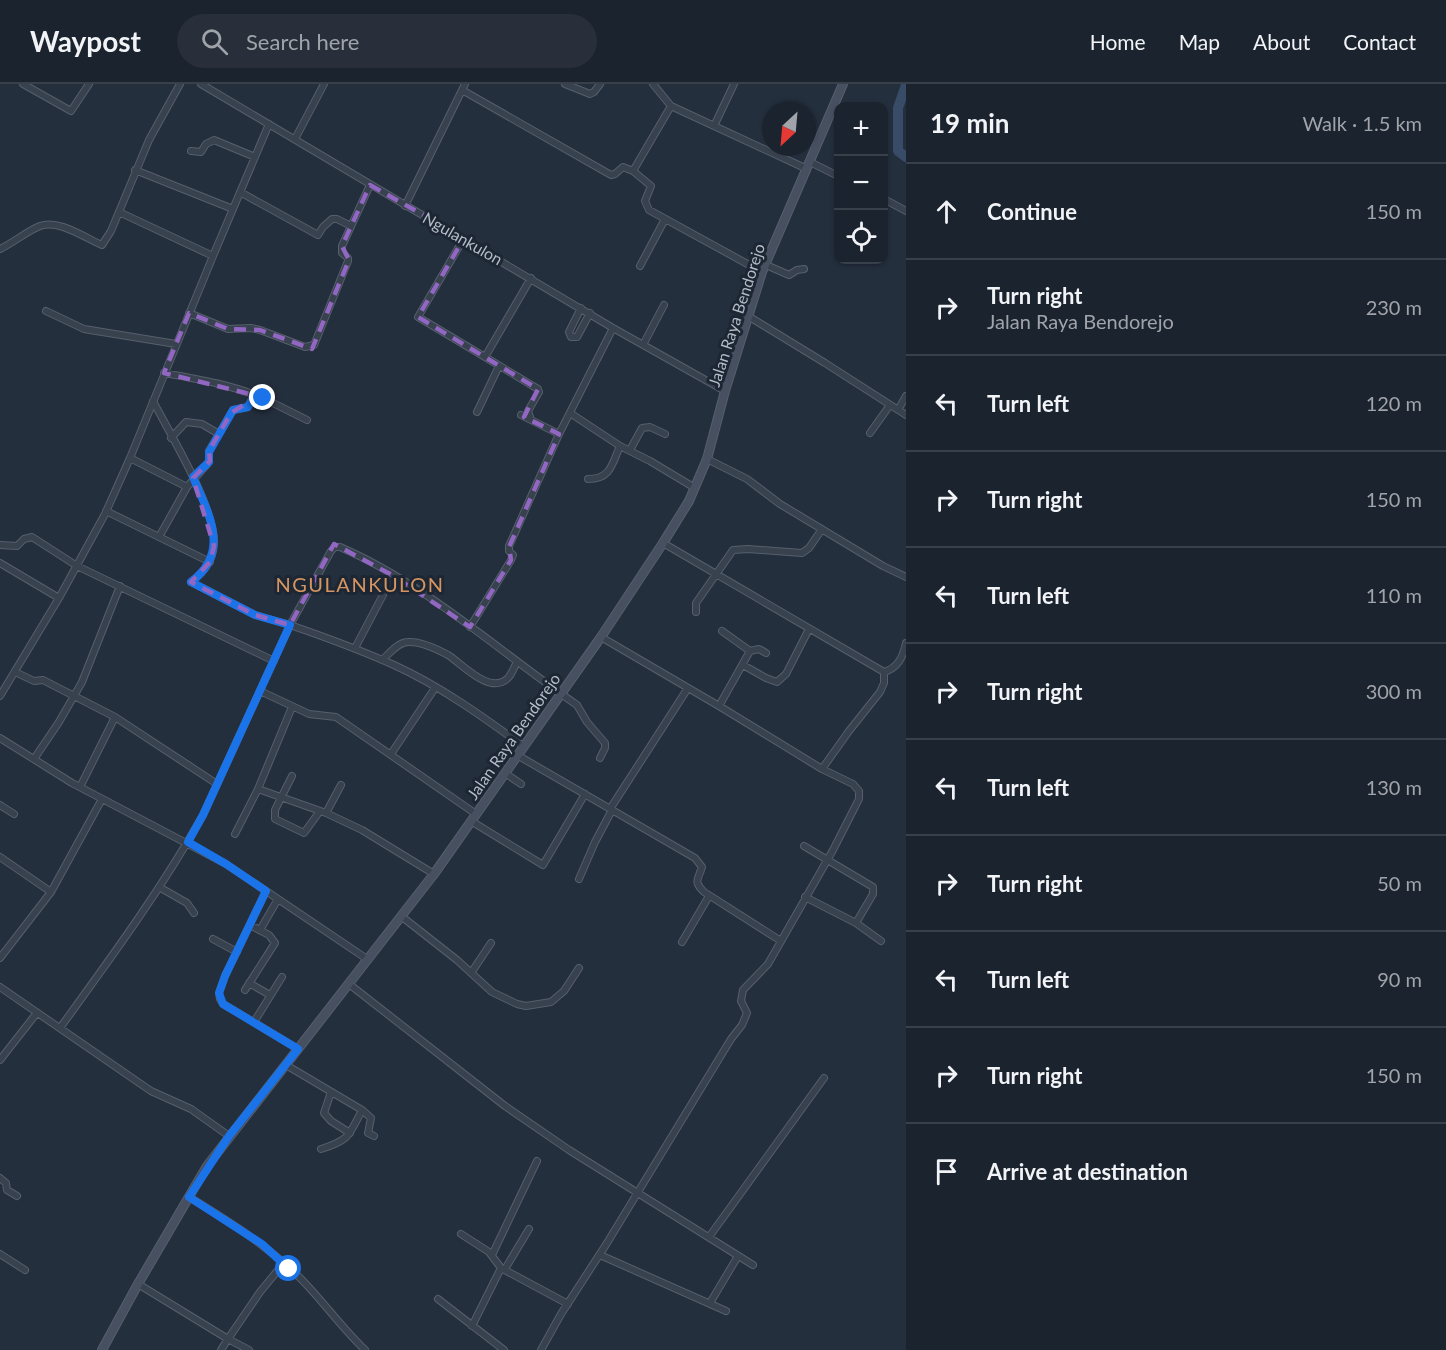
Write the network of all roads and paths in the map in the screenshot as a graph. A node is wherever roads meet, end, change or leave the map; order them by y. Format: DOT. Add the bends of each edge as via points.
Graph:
graph roads {
  1 [pos="23,84"];
  2 [pos="89,84"];
  3 [pos="180,84"];
  4 [pos="201,84"];
  5 [pos="324,84"];
  6 [pos="565,84"];
  7 [pos="600,84"];
  8 [pos="653,84"];
  9 [pos="735,84"];
  10 [pos="843,84"];
  11 [pos="463,87"];
  12 [pos="671,106"];
  13 [pos="269,124"];
  14 [pos="714,126"];
  15 [pos="295,139"];
  16 [pos="191,151"];
  17 [pos="255,157"];
  18 [pos="809,166"];
  19 [pos="135,170"];
  20 [pos="633,171"];
  21 [pos="834,175"];
  22 [pos="370,185"];
  23 [pos="240,192"];
  24 [pos="888,201"];
  25 [pos="405,206"];
  26 [pos="233,209"];
  27 [pos="906,211"];
  28 [pos="119,212"];
  29 [pos="665,219"];
  30 [pos="351,226"];
  31 [pos="464,238"];
  32 [pos="0,249"];
  33 [pos="213,256"];
  34 [pos="640,266"];
  35 [pos="764,268"];
  36 [pos="804,269"];
  37 [pos="531,278"];
  38 [pos="664,305"];
  39 [pos="581,308"];
  40 [pos="46,310"];
  41 [pos="189,313"];
  42 [pos="590,313"];
  43 [pos="747,316"];
  44 [pos="613,328"];
  45 [pos="644,343"];
  46 [pos="176,344"];
  47 [pos="485,357"];
  48 [pos="499,366"];
  49 [pos="164,373"];
  50 [pos="725,391"];
  51 [pos="254,395"];
  52 [pos="906,396"];
  53 [pos="153,401"];
  54 [pos="890,405"];
  55 [pos="898,410"];
  56 [pos="477,412"];
  57 [pos="570,413"];
  58 [pos="521,415"];
  59 [pos="906,415"];
  60 [pos="307,420"];
  61 [pos="531,420"];
  62 [pos="870,433"];
  63 [pos="219,434"];
  64 [pos="665,434"];
  65 [pos="559,435"];
  66 [pos="171,438"];
  67 [pos="620,446"];
  68 [pos="630,450"];
  69 [pos="130,458"];
  70 [pos="707,459"];
  71 [pos="192,479"];
  72 [pos="588,479"];
  73 [pos="187,487"];
  74 [pos="695,488"];
  75 [pos="106,511"];
  76 [pos="822,529"];
  77 [pos="159,537"];
  78 [pos="663,543"];
  79 [pos="0,545"];
  80 [pos="210,562"];
  81 [pos="0,563"];
  82 [pos="78,566"];
  83 [pos="715,574"];
  84 [pos="906,578"];
  85 [pos="120,586"];
  86 [pos="383,595"];
  87 [pos="59,598"];
  88 [pos="696,612"];
  89 [pos="290,625"];
  90 [pos="470,627"];
  91 [pos="809,629"];
  92 [pos="722,631"];
  93 [pos="601,637"];
  94 [pos="906,643"];
  95 [pos="355,648"];
  96 [pos="750,651"];
  97 [pos="766,653"];
  98 [pos="382,660"];
  99 [pos="274,661"];
  100 [pos="517,662"];
  101 [pos="742,665"];
  102 [pos="15,672"];
  103 [pos="884,672"];
  104 [pos="435,688"];
  105 [pos="688,688"];
  106 [pos="260,691"];
  107 [pos="562,694"];
  108 [pos="0,696"];
  109 [pos="74,696"];
  110 [pos="719,706"];
  111 [pos="292,707"];
  112 [pos="115,717"];
  113 [pos="0,738"];
  114 [pos="523,746"];
  115 [pos="391,754"];
  116 [pos="517,755"];
  117 [pos="600,758"];
  118 [pos="34,759"];
  119 [pos="822,769"];
  120 [pos="505,773"];
  121 [pos="292,776"];
  122 [pos="218,784"];
  123 [pos="341,784"];
  124 [pos="521,784"];
  125 [pos="80,787"];
  126 [pos="258,789"];
  127 [pos="585,794"];
  128 [pos="281,797"];
  129 [pos="102,799"];
  130 [pos="0,805"];
  131 [pos="611,810"];
  132 [pos="323,812"];
  133 [pos="14,814"];
  134 [pos="474,817"];
  135 [pos="235,834"];
  136 [pos="188,842"];
  137 [pos="804,846"];
  138 [pos="0,857"];
  139 [pos="828,860"];
  140 [pos="434,874"];
  141 [pos="579,879"];
  142 [pos="159,887"];
  143 [pos="266,891"];
  144 [pos="51,892"];
  145 [pos="709,896"];
  146 [pos="805,897"];
  147 [pos="278,899"];
  148 [pos="194,914"];
  149 [pos="400,916"];
  150 [pos="856,923"];
  151 [pos="250,925"];
  152 [pos="260,930"];
  153 [pos="213,939"];
  154 [pos="780,941"];
  155 [pos="881,941"];
  156 [pos="682,942"];
  157 [pos="491,943"];
  158 [pos="237,951"];
  159 [pos="0,957"];
  160 [pos="367,959"];
  161 [pos="579,968"];
  162 [pos="471,972"];
  163 [pos="282,977"];
  164 [pos="249,983"];
  165 [pos="349,984"];
  166 [pos="0,987"];
  167 [pos="245,990"];
  168 [pos="270,995"];
  169 [pos="36,1014"];
  170 [pos="254,1022"];
  171 [pos="60,1028"];
  172 [pos="298,1049"];
  173 [pos="0,1060"];
  174 [pos="286,1065"];
  175 [pos="824,1078"];
  176 [pos="331,1092"];
  177 [pos="362,1110"];
  178 [pos="350,1133"];
  179 [pos="229,1136"];
  180 [pos="374,1136"];
  181 [pos="321,1149"];
  182 [pos="537,1161"];
  183 [pos="0,1178"];
  184 [pos="638,1194"];
  185 [pos="17,1196"];
  186 [pos="189,1197"];
  187 [pos="529,1228"];
  188 [pos="461,1234"];
  189 [pos="709,1237"];
  190 [pos="0,1254"];
  191 [pos="492,1255"];
  192 [pos="600,1255"];
  193 [pos="738,1256"];
  194 [pos="283,1264"];
  195 [pos="753,1265"];
  196 [pos="503,1268"];
  197 [pos="25,1270"];
  198 [pos="138,1284"];
  199 [pos="438,1299"];
  200 [pos="710,1303"];
  201 [pos="568,1304"];
  202 [pos="726,1311"];
  203 [pos="472,1326"];
  204 [pos="228,1339"];
  205 [pos="102,1350"];
  206 [pos="221,1350"];
  207 [pos="249,1350"];
  208 [pos="365,1350"];
  209 [pos="504,1350"];
  210 [pos="541,1350"];
  1 -- 2 [label="street" via="71,111"];
  3 -- 19 [label="street"];
  4 -- 13 [label="street, Ngulankulon"];
  5 -- 15 [label="street"];
  6 -- 7 [label="street" via="590,94"];
  8 -- 12 [label="street"];
  9 -- 14 [label="street"];
  10 -- 18 [label="main road, Jalan Raya Bendorejo"];
  11 -- 20 [label="street" via="611,175 623,167"];
  11 -- 25 [label="street"];
  12 -- 14 [label="street"];
  12 -- 20 [label="street"];
  13 -- 15 [label="street, Ngulankulon"];
  13 -- 17 [label="street"];
  14 -- 18 [label="street"];
  15 -- 22 [label="street, Ngulankulon"];
  16 -- 17 [label="street" via="201,152 214,140"];
  17 -- 23 [label="street"];
  18 -- 21 [label="street"];
  18 -- 35 [label="main road, Jalan Raya Bendorejo"];
  19 -- 26 [label="street"];
  19 -- 28 [label="street"];
  20 -- 29 [label="street" via="651,186 645,201 649,210"];
  22 -- 25 [label="street, Ngulankulon"];
  22 -- 30 [label="street"];
  23 -- 26 [label="street"];
  23 -- 30 [label="street" via="318,235 332,219"];
  24 -- 27 [label="street"];
  25 -- 31 [label="street, Ngulankulon"];
  26 -- 33 [label="street"];
  28 -- 32 [label="street" via="102,245 47,224"];
  28 -- 33 [label="street"];
  29 -- 34 [label="street"];
  29 -- 35 [label="street"];
  30 -- 41 [label="street" via="341,247 349,260 314,345 305,347 250,328 228,329"];
  31 -- 37 [label="street, Ngulankulon"];
  31 -- 47 [label="street" via="418,317"];
  33 -- 41 [label="street"];
  35 -- 36 [label="street" via="789,275"];
  35 -- 43 [label="main road, Jalan Raya Bendorejo"];
  37 -- 39 [label="street, Ngulankulon"];
  37 -- 47 [label="street"];
  38 -- 45 [label="street"];
  39 -- 42 [label="street, Ngulankulon"];
  39 -- 42 [label="street" via="569,332 571,337 577,337"];
  40 -- 46 [label="street" via="84,329"];
  41 -- 46 [label="street"];
  42 -- 44 [label="street, Ngulankulon"];
  43 -- 50 [label="main road, Jalan Raya Bendorejo"];
  43 -- 54 [label="street"];
  44 -- 45 [label="street, Ngulankulon"];
  44 -- 57 [label="street"];
  45 -- 50 [label="street, Ngulankulon"];
  46 -- 49 [label="street"];
  47 -- 48 [label="street"];
  48 -- 56 [label="street"];
  48 -- 61 [label="street" via="538,389 528,411"];
  49 -- 51 [label="street"];
  49 -- 53 [label="street"];
  50 -- 70 [label="main road, Jalan Raya Bendorejo"];
  51 -- 60 [label="street"];
  51 -- 63 [label="street" via="248,407 233,410"];
  52 -- 55 [label="street"];
  53 -- 66 [label="street"];
  53 -- 69 [label="street"];
  54 -- 55 [label="street"];
  54 -- 62 [label="street"];
  55 -- 59 [label="street"];
  57 -- 65 [label="street"];
  57 -- 67 [label="street"];
  58 -- 61 [label="street"];
  61 -- 65 [label="street"];
  63 -- 66 [label="street" via="202,424 186,422"];
  63 -- 71 [label="street" via="209,452 209,462"];
  64 -- 68 [label="street" via="642,428"];
  65 -- 90 [label="street" via="509,546 512,560"];
  66 -- 71 [label="street"];
  67 -- 68 [label="street"];
  67 -- 72 [label="street" via="606,474"];
  68 -- 74 [label="street"];
  69 -- 73 [label="street"];
  69 -- 75 [label="street"];
  70 -- 74 [label="main road, Jalan Raya Bendorejo"];
  70 -- 76 [label="street" via="747,479"];
  71 -- 73 [label="street"];
  71 -- 80 [label="street" via="204,502 214,539"];
  73 -- 77 [label="street"];
  74 -- 78 [label="main road, Jalan Raya Bendorejo"];
  75 -- 77 [label="street"];
  75 -- 82 [label="street"];
  76 -- 83 [label="street" via="802,553 733,550"];
  76 -- 84 [label="street"];
  77 -- 80 [label="street"];
  78 -- 83 [label="street"];
  78 -- 93 [label="main road, Jalan Raya Bendorejo"];
  79 -- 82 [label="street" via="17,546 32,537"];
  80 -- 89 [label="street" via="191,582 255,615"];
  81 -- 87 [label="street"];
  82 -- 85 [label="street"];
  82 -- 87 [label="street"];
  83 -- 88 [label="street" via="696,603"];
  83 -- 91 [label="street"];
  85 -- 99 [label="street"];
  85 -- 109 [label="street"];
  86 -- 95 [label="street"];
  87 -- 102 [label="street"];
  89 -- 90 [label="street" via="331,550 340,547 392,575"];
  89 -- 95 [label="street"];
  89 -- 99 [label="street"];
  90 -- 100 [label="street"];
  91 -- 101 [label="street" via="781,681"];
  91 -- 103 [label="street"];
  92 -- 96 [label="street"];
  93 -- 105 [label="street"];
  93 -- 107 [label="main road, Jalan Raya Bendorejo"];
  94 -- 103 [label="street" via="896,666"];
  95 -- 98 [label="street"];
  96 -- 97 [label="street" via="759,649"];
  96 -- 101 [label="street"];
  98 -- 100 [label="street" via="408,642 427,645 473,675 498,682 508,678"];
  98 -- 104 [label="street"];
  99 -- 106 [label="street"];
  100 -- 107 [label="street"];
  101 -- 110 [label="street"];
  102 -- 108 [label="street"];
  102 -- 109 [label="street" via="34,681 44,680"];
  103 -- 119 [label="street" via="880,692"];
  104 -- 114 [label="street"];
  104 -- 115 [label="street"];
  105 -- 110 [label="street"];
  105 -- 131 [label="street"];
  106 -- 111 [label="street"];
  106 -- 122 [label="street"];
  107 -- 114 [label="main road, Jalan Raya Bendorejo"];
  107 -- 117 [label="street" via="578,705 605,742"];
  109 -- 112 [label="street"];
  109 -- 118 [label="street"];
  110 -- 119 [label="street"];
  111 -- 115 [label="street" via="316,716 336,717"];
  111 -- 126 [label="street"];
  112 -- 122 [label="street"];
  112 -- 125 [label="street"];
  113 -- 118 [label="street"];
  114 -- 116 [label="main road, Jalan Raya Bendorejo"];
  115 -- 134 [label="street"];
  116 -- 120 [label="main road, Jalan Raya Bendorejo"];
  116 -- 127 [label="street"];
  118 -- 125 [label="street"];
  119 -- 139 [label="street" via="859,791 855,809"];
  120 -- 124 [label="street"];
  120 -- 134 [label="main road, Jalan Raya Bendorejo"];
  121 -- 128 [label="street"];
  122 -- 136 [label="street"];
  123 -- 132 [label="street"];
  125 -- 129 [label="street"];
  126 -- 128 [label="street"];
  126 -- 135 [label="street"];
  127 -- 131 [label="street"];
  127 -- 134 [label="street" via="543,865"];
  128 -- 132 [label="street"];
  128 -- 132 [label="street" via="275,819 302,833"];
  129 -- 136 [label="street"];
  129 -- 144 [label="street"];
  130 -- 133 [label="street"];
  131 -- 141 [label="street"];
  131 -- 145 [label="street" via="695,858 702,867 698,885"];
  132 -- 140 [label="street" via="362,830"];
  134 -- 140 [label="main road, Jalan Raya Bendorejo"];
  136 -- 142 [label="street"];
  136 -- 143 [label="street"];
  137 -- 139 [label="street"];
  138 -- 144 [label="street"];
  139 -- 146 [label="street"];
  139 -- 150 [label="street" via="873,887"];
  140 -- 149 [label="main road, Jalan Raya Bendorejo"];
  142 -- 148 [label="street" via="187,903"];
  142 -- 171 [label="street"];
  143 -- 147 [label="street"];
  143 -- 151 [label="street"];
  144 -- 159 [label="street"];
  145 -- 154 [label="street"];
  145 -- 156 [label="street"];
  146 -- 150 [label="street"];
  146 -- 154 [label="street"];
  147 -- 152 [label="street"];
  147 -- 160 [label="street"];
  149 -- 160 [label="main road, Jalan Raya Bendorejo"];
  149 -- 162 [label="street"];
  150 -- 155 [label="street"];
  151 -- 152 [label="street"];
  151 -- 158 [label="street"];
  152 -- 164 [label="street" via="275,943"];
  153 -- 158 [label="street"];
  154 -- 184 [label="street" via="768,964 743,990 741,1001 747,1013 742,1025"];
  157 -- 162 [label="street"];
  158 -- 170 [label="street" via="220,999"];
  160 -- 165 [label="main road, Jalan Raya Bendorejo"];
  161 -- 162 [label="street" via="557,998 526,1006 502,998"];
  163 -- 168 [label="street"];
  164 -- 167 [label="street"];
  164 -- 168 [label="street"];
  165 -- 172 [label="main road, Jalan Raya Bendorejo"];
  165 -- 184 [label="street" via="505,1106"];
  166 -- 169 [label="street"];
  168 -- 170 [label="street"];
  169 -- 171 [label="street"];
  169 -- 173 [label="street"];
  170 -- 172 [label="street"];
  171 -- 179 [label="street" via="151,1091 191,1109"];
  172 -- 174 [label="main road, Jalan Raya Bendorejo"];
  174 -- 176 [label="street"];
  174 -- 179 [label="main road, Jalan Raya Bendorejo"];
  175 -- 189 [label="street"];
  176 -- 177 [label="street"];
  176 -- 178 [label="street" via="324,1113"];
  177 -- 178 [label="street"];
  177 -- 180 [label="street" via="371,1118 368,1133"];
  178 -- 181 [label="street" via="340,1143"];
  179 -- 186 [label="main road, Jalan Raya Bendorejo"];
  182 -- 191 [label="street"];
  183 -- 185 [label="street" via="7,1190"];
  184 -- 189 [label="street"];
  184 -- 192 [label="street"];
  186 -- 194 [label="street" via="253,1238"];
  186 -- 198 [label="main road, Jalan Raya Bendorejo"];
  187 -- 196 [label="street"];
  188 -- 191 [label="street"];
  189 -- 193 [label="street"];
  190 -- 197 [label="street"];
  191 -- 196 [label="street"];
  192 -- 200 [label="street"];
  192 -- 201 [label="street"];
  193 -- 195 [label="street"];
  193 -- 200 [label="street"];
  194 -- 204 [label="street"];
  194 -- 208 [label="street"];
  196 -- 201 [label="street"];
  196 -- 203 [label="street"];
  198 -- 204 [label="street"];
  198 -- 205 [label="main road, Jalan Raya Bendorejo"];
  199 -- 203 [label="street"];
  200 -- 202 [label="street"];
  201 -- 210 [label="street"];
  203 -- 209 [label="street"];
  204 -- 206 [label="street"];
  204 -- 207 [label="street"];
}
